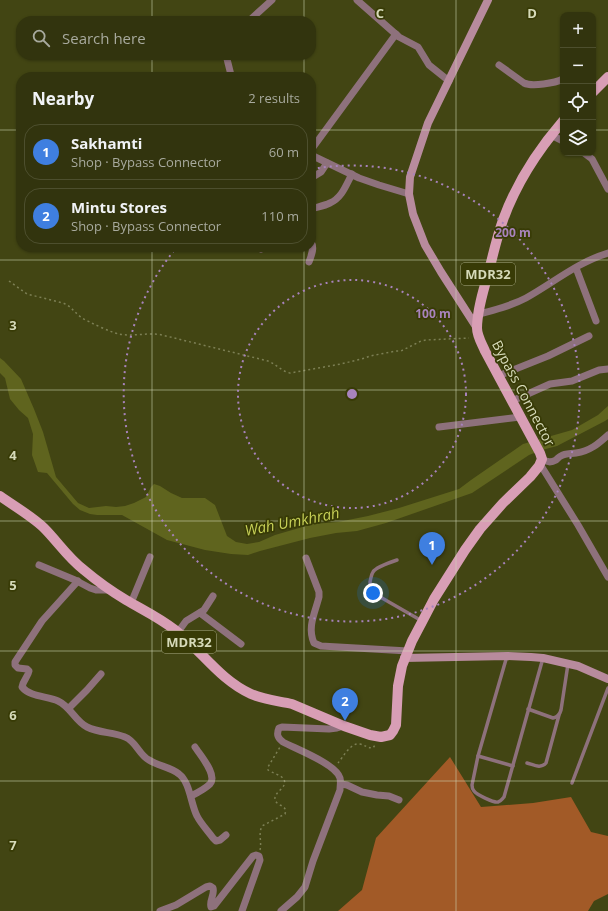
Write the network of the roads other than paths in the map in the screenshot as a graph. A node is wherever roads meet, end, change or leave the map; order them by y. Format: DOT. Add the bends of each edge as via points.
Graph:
graph roads {
  1 [pos="272,0"];
  2 [pos="357,0"];
  3 [pos="488,0"];
  4 [pos="254,16"];
  5 [pos="396,34"];
  6 [pos="227,60"];
  7 [pos="499,65"];
  8 [pos="230,72"];
  9 [pos="608,77"];
  10 [pos="449,81"];
  11 [pos="560,82"];
  12 [pos="596,89"];
  13 [pos="560,124"];
  14 [pos="551,135"];
  15 [pos="560,140"];
  16 [pos="316,143"];
  17 [pos="587,156"];
  18 [pos="316,158"];
  19 [pos="327,163"];
  20 [pos="352,174"];
  21 [pos="316,175"];
  22 [pos="608,189"];
  23 [pos="409,194"];
  24 [pos="316,207"];
  25 [pos="312,252"];
  26 [pos="608,253"];
  27 [pos="309,262"];
  28 [pos="576,268"];
  29 [pos="479,314"];
  30 [pos="596,321"];
  31 [pos="478,333"];
  32 [pos="589,336"];
  33 [pos="608,369"];
  34 [pos="498,376"];
  35 [pos="512,401"];
  36 [pos="520,417"];
  37 [pos="439,427"];
  38 [pos="608,435"];
  39 [pos="541,459"];
  40 [pos="0,496"];
  41 [pos="150,557"];
  42 [pos="306,558"];
  43 [pos="396,560"];
  44 [pos="39,565"];
  45 [pos="608,577"];
  46 [pos="78,581"];
  47 [pos="110,590"];
  48 [pos="213,596"];
  49 [pos="131,603"];
  50 [pos="200,613"];
  51 [pos="422,622"];
  52 [pos="178,632"];
  53 [pos="241,644"];
  54 [pos="406,654"];
  55 [pos="507,656"];
  56 [pos="543,658"];
  57 [pos="568,664"];
  58 [pos="101,674"];
  59 [pos="608,678"];
  60 [pos="608,688"];
  61 [pos="69,708"];
  62 [pos="528,709"];
  63 [pos="559,715"];
  64 [pos="344,726"];
  65 [pos="195,747"];
  66 [pos="478,756"];
  67 [pos="527,763"];
  68 [pos="513,766"];
  69 [pos="572,783"];
  70 [pos="341,784"];
  71 [pos="191,796"];
  72 [pos="399,800"];
  73 [pos="226,835"];
  74 [pos="160,911"];
  75 [pos="242,911"];
  76 [pos="281,911"];
  1 -- 4 [label="street"];
  2 -- 5 [label="street"];
  3 -- 10 [label="street"];
  5 -- 10 [label="street" via="418,47 429,65"];
  5 -- 16 [label="street"];
  6 -- 8 [label="street"];
  7 -- 11 [label="street" via="528,85"];
  9 -- 12 [label="main road"];
  10 -- 23 [label="street" via="428,123 410,177"];
  13 -- 14 [label="main road, Bypass Connector / MDR32"];
  14 -- 15 [label="street"];
  14 -- 29 [label="main road, Bypass Connector / MDR32" via="530,165 502,221"];
  17 -- 22 [label="street"];
  18 -- 19 [label="street"];
  19 -- 20 [label="street"];
  19 -- 21 [label="street"];
  20 -- 23 [label="street"];
  20 -- 24 [label="street" via="335,200"];
  23 -- 31 [label="street" via="413,214 425,245"];
  25 -- 27 [label="street"];
  26 -- 28 [label="street"];
  28 -- 29 [label="street" via="525,298"];
  28 -- 30 [label="street"];
  29 -- 31 [label="main road, Bypass Connector / MDR32"];
  31 -- 34 [label="main road, Bypass Connector"];
  32 -- 34 [label="street"];
  33 -- 35 [label="street" via="572,381 550,384"];
  34 -- 35 [label="main road, Bypass Connector"];
  35 -- 36 [label="main road, Bypass Connector"];
  36 -- 37 [label="street"];
  36 -- 39 [label="main road, Bypass Connector"];
  38 -- 39 [label="street" via="594,447 583,452 560,456 552,462"];
  39 -- 45 [label="street"];
  39 -- 51 [label="main road, Bypass Connector" via="535,471 480,529"];
  40 -- 47 [label="main road, MDR32" via="40,524 72,560"];
  41 -- 49 [label="street"];
  42 -- 54 [label="street" via="319,592 311,626 314,643 321,646"];
  43 -- 51 [label="lane" via="372,572 372,590"];
  44 -- 46 [label="street"];
  46 -- 47 [label="street" via="96,590"];
  46 -- 61 [label="street" via="42,621 15,662 18,668 29,671 22,682 25,691 57,700"];
  47 -- 49 [label="main road, MDR32"];
  48 -- 50 [label="street"];
  49 -- 52 [label="main road, MDR32"];
  50 -- 52 [label="street" via="186,621"];
  50 -- 53 [label="street"];
  51 -- 54 [label="main road, Bypass Connector"];
  52 -- 64 [label="main road, MDR32" via="223,676 243,690 260,698 292,704"];
  54 -- 55 [label="street"];
  54 -- 64 [label="main road, Bypass Connector / MDR32" via="399,677 393,731 381,737"];
  55 -- 56 [label="street"];
  55 -- 66 [label="lane"];
  56 -- 57 [label="street"];
  56 -- 62 [label="lane"];
  57 -- 59 [label="street"];
  57 -- 63 [label="lane"];
  58 -- 61 [label="street"];
  60 -- 69 [label="lane"];
  61 -- 71 [label="street" via="81,723 89,728 126,737 150,761 182,776"];
  62 -- 63 [label="lane" via="553,718"];
  62 -- 68 [label="lane"];
  63 -- 67 [label="lane" via="545,765 541,767"];
  64 -- 70 [label="street" via="329,729 282,727 277,734 283,742 333,769 340,777"];
  65 -- 71 [label="street" via="208,766 212,779 205,788"];
  66 -- 68 [label="lane"];
  66 -- 68 [label="lane" via="472,788 477,794 493,801 500,801 504,797"];
  70 -- 72 [label="street" via="362,792"];
  70 -- 76 [label="street" via="305,887"];
  71 -- 73 [label="street" via="196,815 213,838 216,841"];
  74 -- 75 [label="street" via="210,886 214,890 210,904 211,907 214,906 256,855 260,860"];
}
